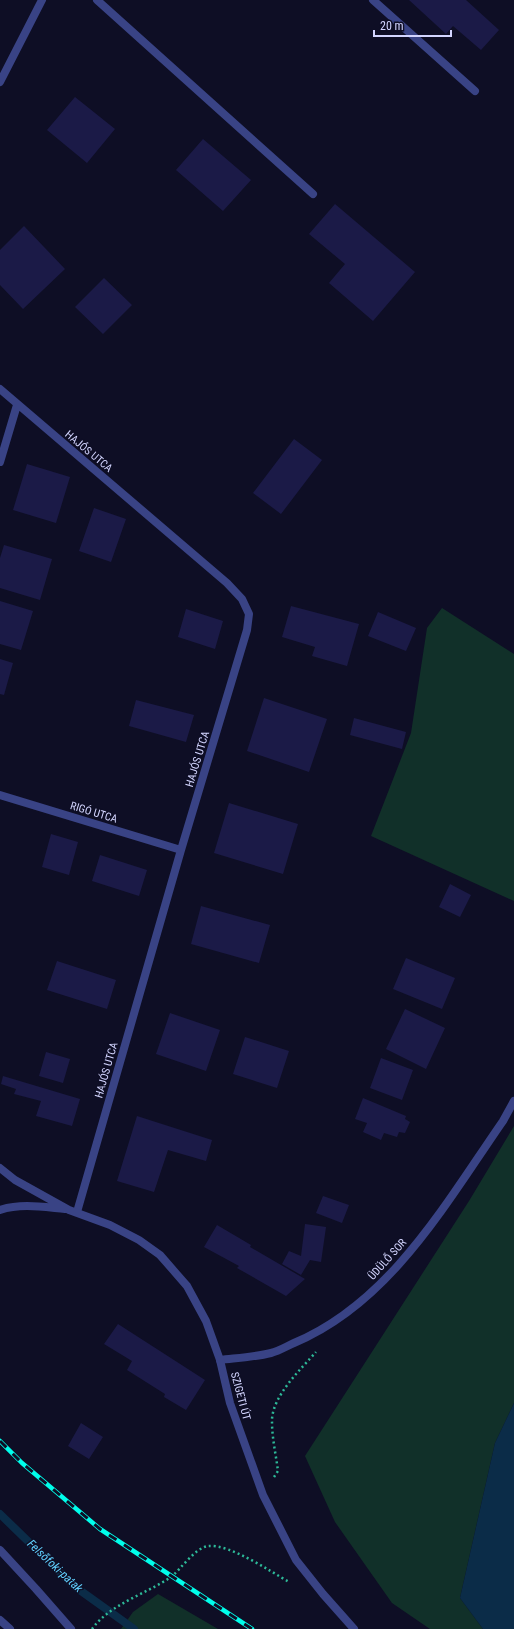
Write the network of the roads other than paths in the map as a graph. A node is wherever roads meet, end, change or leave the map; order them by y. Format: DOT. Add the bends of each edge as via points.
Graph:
graph roads {
  1 [pos="42,0"];
  2 [pos="97,0"];
  3 [pos="373,0"];
  4 [pos="0,67"];
  5 [pos="1,80"];
  6 [pos="475,91"];
  7 [pos="313,194"];
  8 [pos="0,389"];
  9 [pos="17,404"];
  10 [pos="0,462"];
  11 [pos="0,795"];
  12 [pos="181,850"];
  13 [pos="514,1101"];
  14 [pos="0,1168"];
  15 [pos="0,1176"];
  16 [pos="15,1180"];
  17 [pos="0,1205"];
  18 [pos="9,1207"];
  19 [pos="0,1210"];
  20 [pos="73,1211"];
  21 [pos="220,1360"];
  22 [pos="0,1550"];
  23 [pos="0,1620"];
  24 [pos="10,1629"];
  25 [pos="70,1629"];
  26 [pos="354,1629"];
  1 -- 5 [label="street"];
  2 -- 7 [label="street"];
  3 -- 6 [label="street"];
  4 -- 5 [label="street"];
  8 -- 9 [label="street"];
  9 -- 10 [label="street"];
  9 -- 12 [label="street, HAJÓS UTCA" via="227,583 242,599 250,614 248,630"];
  11 -- 12 [label="street, RIGÓ UTCA"];
  12 -- 20 [label="street, HAJÓS UTCA"];
  13 -- 21 [label="street, ÜDÜLŐ SOR" via="503,1121 425,1232 394,1270 361,1302 315,1334 272,1352"];
  14 -- 16 [label="street"];
  15 -- 16 [label="street"];
  16 -- 20 [label="street"];
  17 -- 18 [label="street"];
  18 -- 19 [label="street"];
  18 -- 20 [label="street" via="31,1206"];
  20 -- 21 [label="street, SZIGETI ÚT" via="110,1225 160,1255 187,1286 206,1321"];
  21 -- 26 [label="street, SZIGETI ÚT" via="230,1404 263,1496 296,1560"];
  22 -- 25 [label="street"];
  23 -- 24 [label="street"];
}
